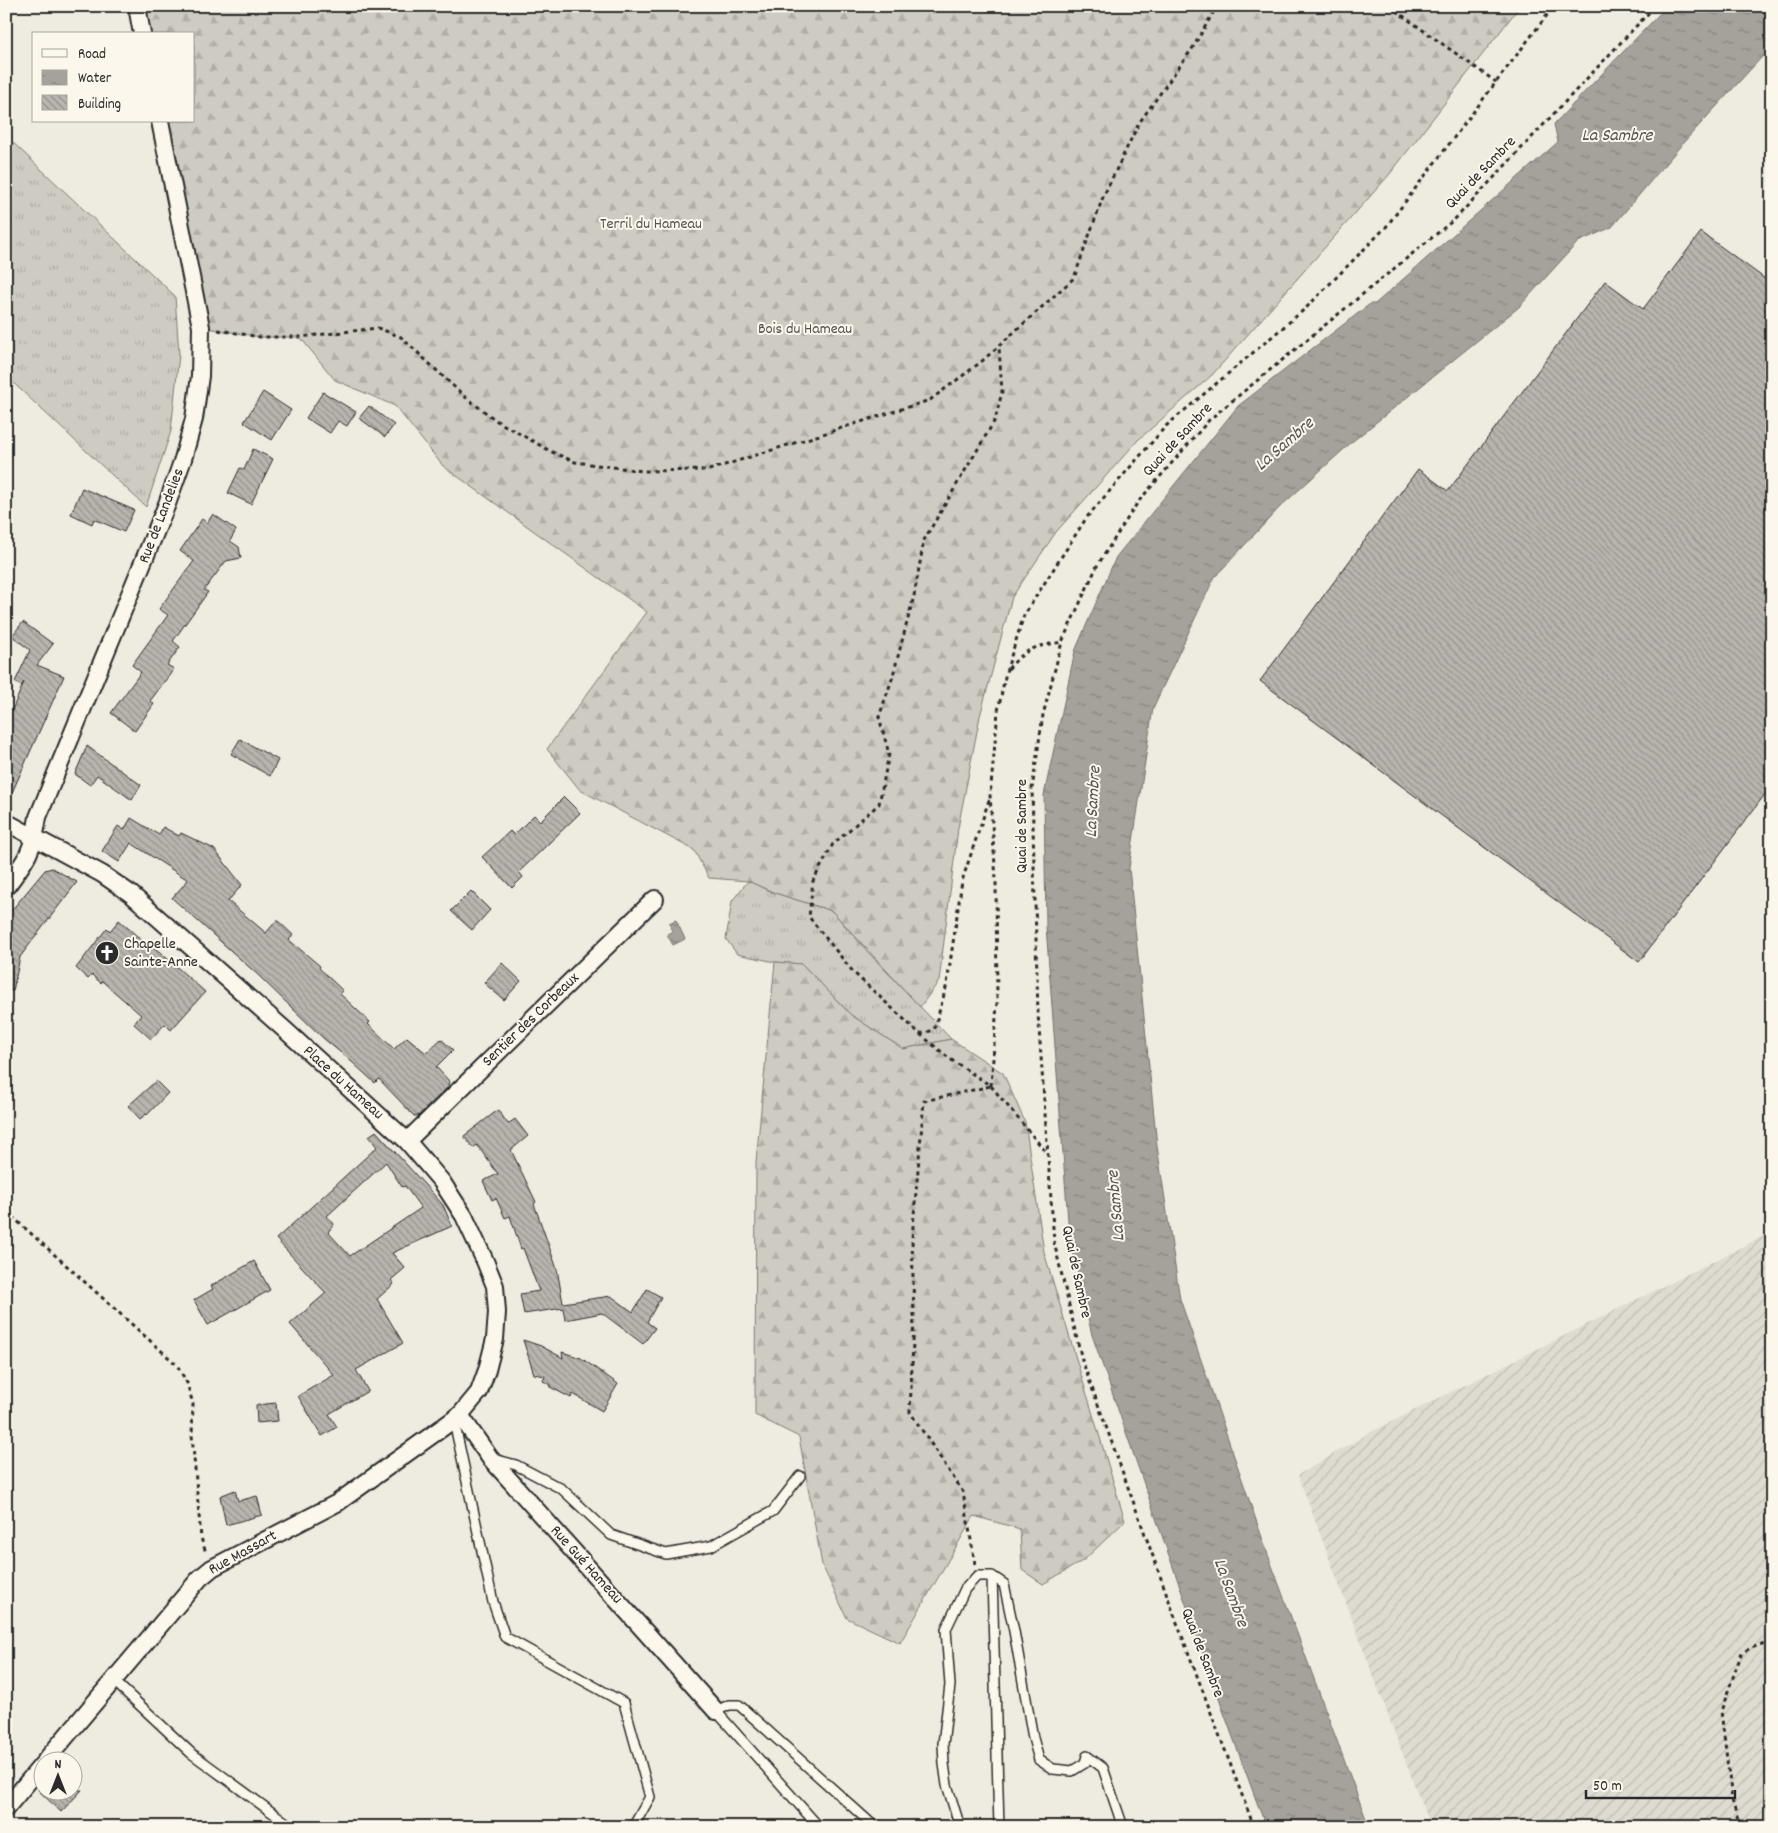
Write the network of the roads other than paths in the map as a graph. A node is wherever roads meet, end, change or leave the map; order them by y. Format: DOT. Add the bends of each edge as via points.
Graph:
graph roads {
  1 [pos="137,6"];
  2 [pos="142,32"];
  3 [pos="160,122"];
  4 [pos="6,822"];
  5 [pos="35,837"];
  6 [pos="6,887"];
  7 [pos="656,899"];
  8 [pos="407,1141"];
  9 [pos="457,1418"];
  10 [pos="490,1458"];
  11 [pos="800,1476"];
  12 [pos="992,1576"];
  13 [pos="114,1681"];
  14 [pos="716,1711"];
  15 [pos="55,1750"];
  16 [pos="32,1777"];
  17 [pos="6,1808"];
  18 [pos="292,1827"];
  19 [pos="633,1827"];
  20 [pos="819,1827"];
  21 [pos="875,1827"];
  22 [pos="960,1827"];
  23 [pos="999,1827"];
  24 [pos="1123,1827"];
  1 -- 2 [label="street"];
  3 -- 5 [label="street, Rue de Landelies" via="201,327 200,376 194,419 184,459 167,504 38,816"];
  4 -- 5 [label="street, Place du Hameau"];
  5 -- 6 [label="street, Rue de Landelies" via="28,857"];
  5 -- 8 [label="street, Place du Hameau" via="132,894"];
  7 -- 8 [label="street, Sentier des Corbeaux"];
  8 -- 9 [label="street, Place du Hameau" via="442,1182 464,1216 495,1286 495,1339 488,1370 479,1392"];
  9 -- 10 [label="street, Rue Gué Hameau"];
  9 -- 13 [label="street, Rue Massart" via="336,1503 212,1568 200,1578"];
  9 -- 19 [label="lane" via="493,1602 505,1637 624,1703 650,1797"];
  10 -- 11 [label="lane" via="516,1465 562,1488 611,1535 666,1554 711,1546 773,1511"];
  10 -- 14 [label="street, Rue Gué Hameau"];
  12 -- 22 [label="lane" via="977,1576 964,1589 946,1629 950,1685 943,1744 944,1764"];
  12 -- 23 [label="lane"];
  12 -- 24 [label="lane" via="1004,1584 1008,1599 1039,1760 1053,1769 1072,1771 1085,1763 1087,1756 1103,1768"];
  13 -- 15 [label="street, Rue Massart"];
  13 -- 18 [label="lane" via="191,1753"];
  14 -- 20 [label="lane"];
  14 -- 21 [label="lane" via="729,1705 739,1706"];
  16 -- 17 [label="street"];
}
